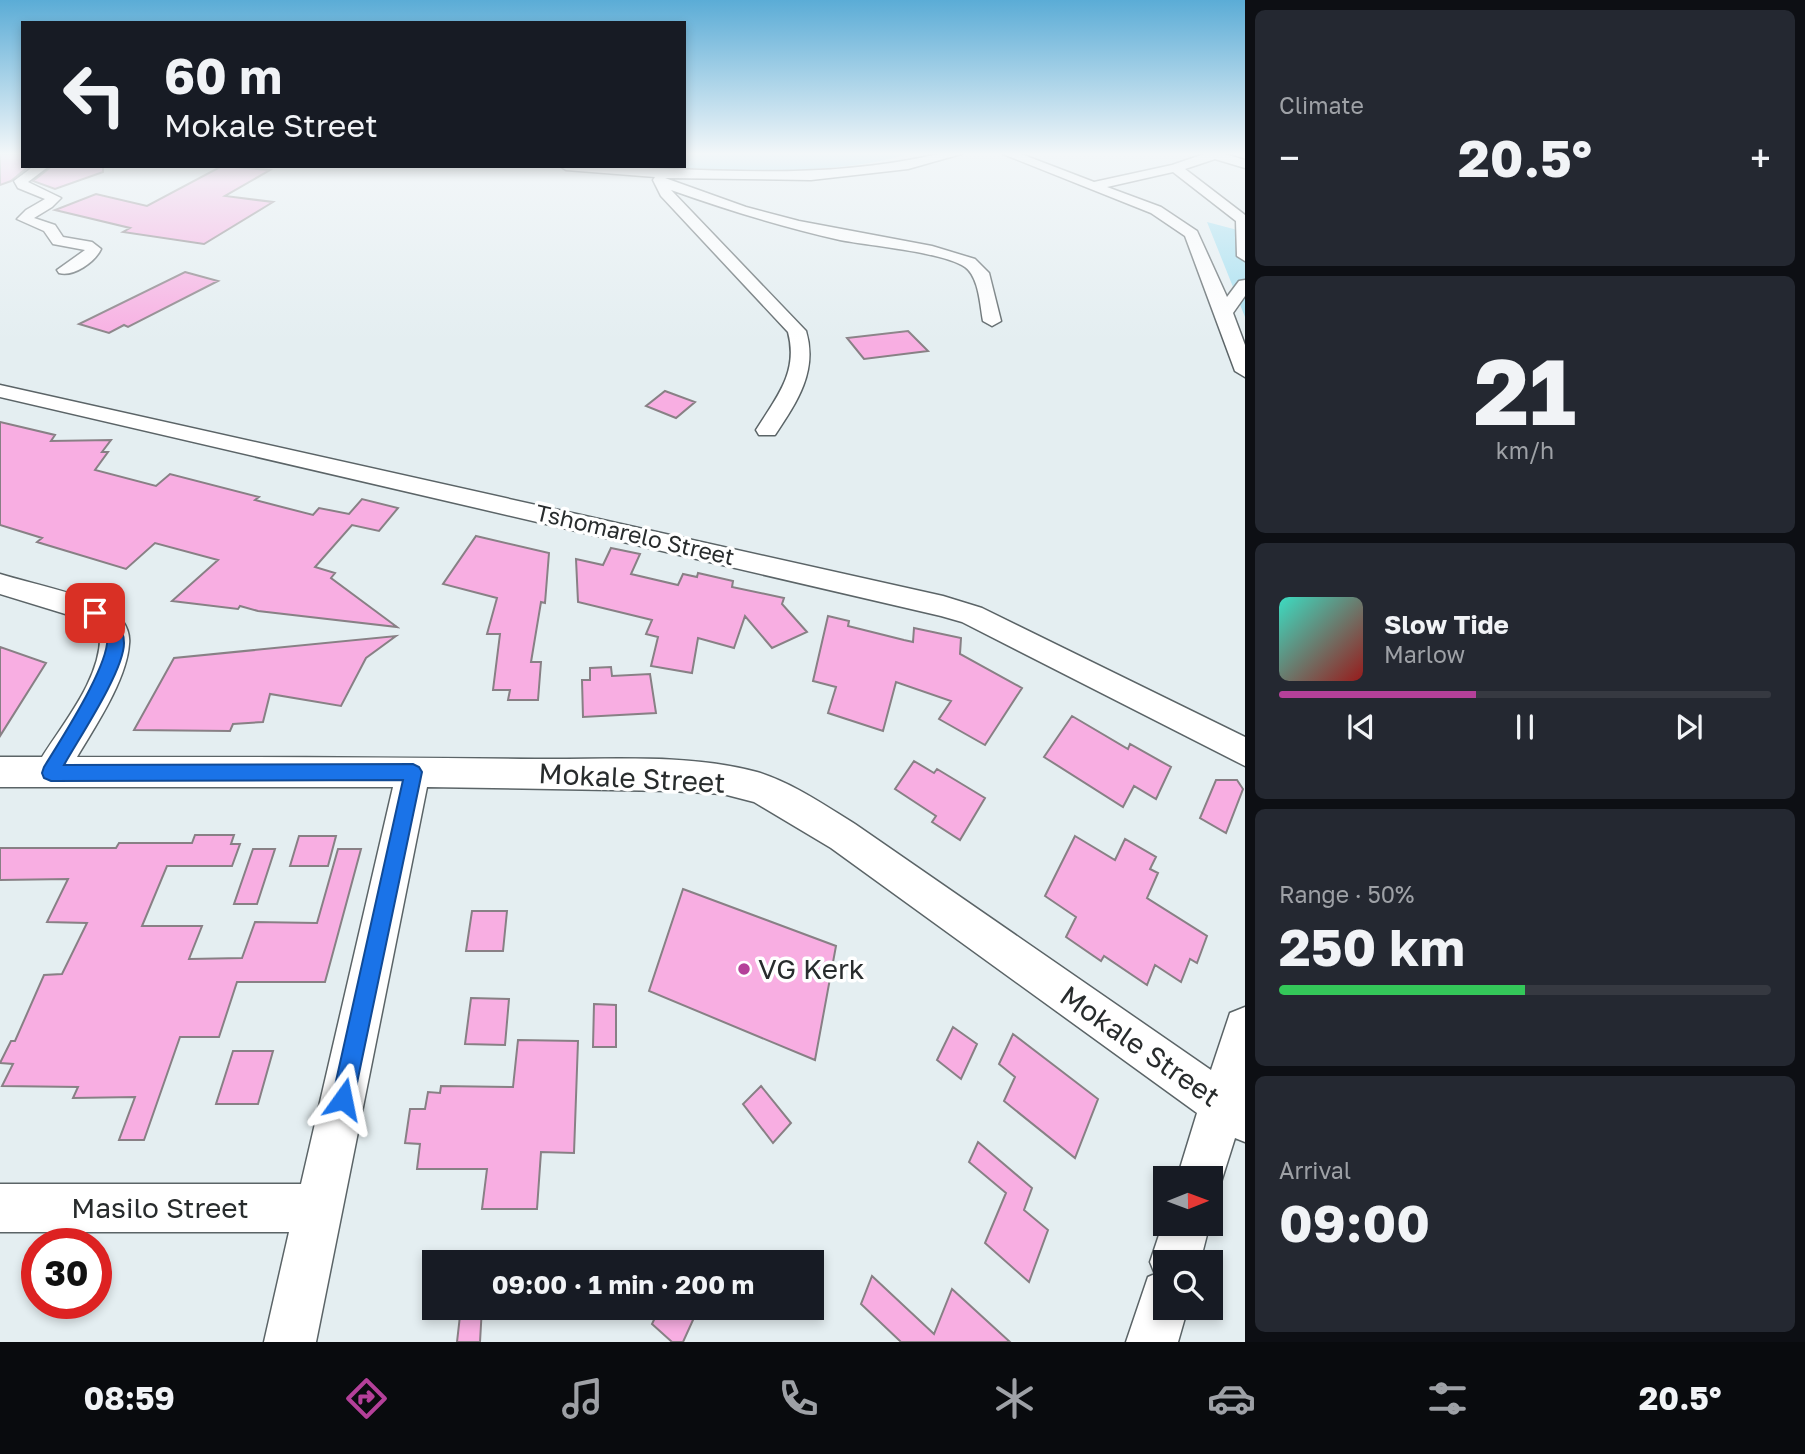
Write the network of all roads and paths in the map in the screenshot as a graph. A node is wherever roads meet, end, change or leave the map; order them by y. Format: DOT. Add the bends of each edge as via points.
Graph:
graph roads {
  1 [pos="26,217"];
  2 [pos="688,217"];
  3 [pos="765,217"];
  4 [pos="1167,217"];
  5 [pos="1239,217"];
  6 [pos="1245,256"];
  7 [pos="65,270"];
  8 [pos="1245,285"];
  9 [pos="1224,312"];
  10 [pos="992,321"];
  11 [pos="1245,371"];
  12 [pos="0,391"];
  13 [pos="767,430"];
  14 [pos="0,583"];
  15 [pos="1245,752"];
  16 [pos="0,772"];
  17 [pos="413,772"];
  18 [pos="51,773"];
  19 [pos="1245,1028"];
  20 [pos="1233,1112"];
  21 [pos="1206,1166"];
  22 [pos="0,1208"];
  23 [pos="320,1208"];
  24 [pos="1159,1320"];
  25 [pos="290,1342"];
  26 [pos="1152,1342"];
  1 -- 7 [label="street" via="50,228 58,241 93,249"];
  2 -- 13 [label="street" via="797,331 802,372"];
  3 -- 10 [label="street" via="969,262 981,272"];
  4 -- 9 [label="street" via="1192,234"];
  5 -- 6 [label="street" via="1243,220"];
  8 -- 9 [label="street"];
  9 -- 11 [label="street"];
  12 -- 15 [label="street, Tshomarelo Street" via="943,606 972,615"];
  14 -- 18 [label="street" via="95,613 115,632 116,646 107,673"];
  16 -- 18 [label="street, Mokale Street"];
  17 -- 18 [label="street, Mokale Street"];
  17 -- 20 [label="street, Mokale Street" via="670,776 723,779 759,788 843,836"];
  17 -- 23 [label="street"];
  19 -- 20 [label="street"];
  20 -- 21 [label="street"];
  22 -- 23 [label="street, Masilo Street"];
  23 -- 25 [label="street"];
  24 -- 26 [label="street"];
}
